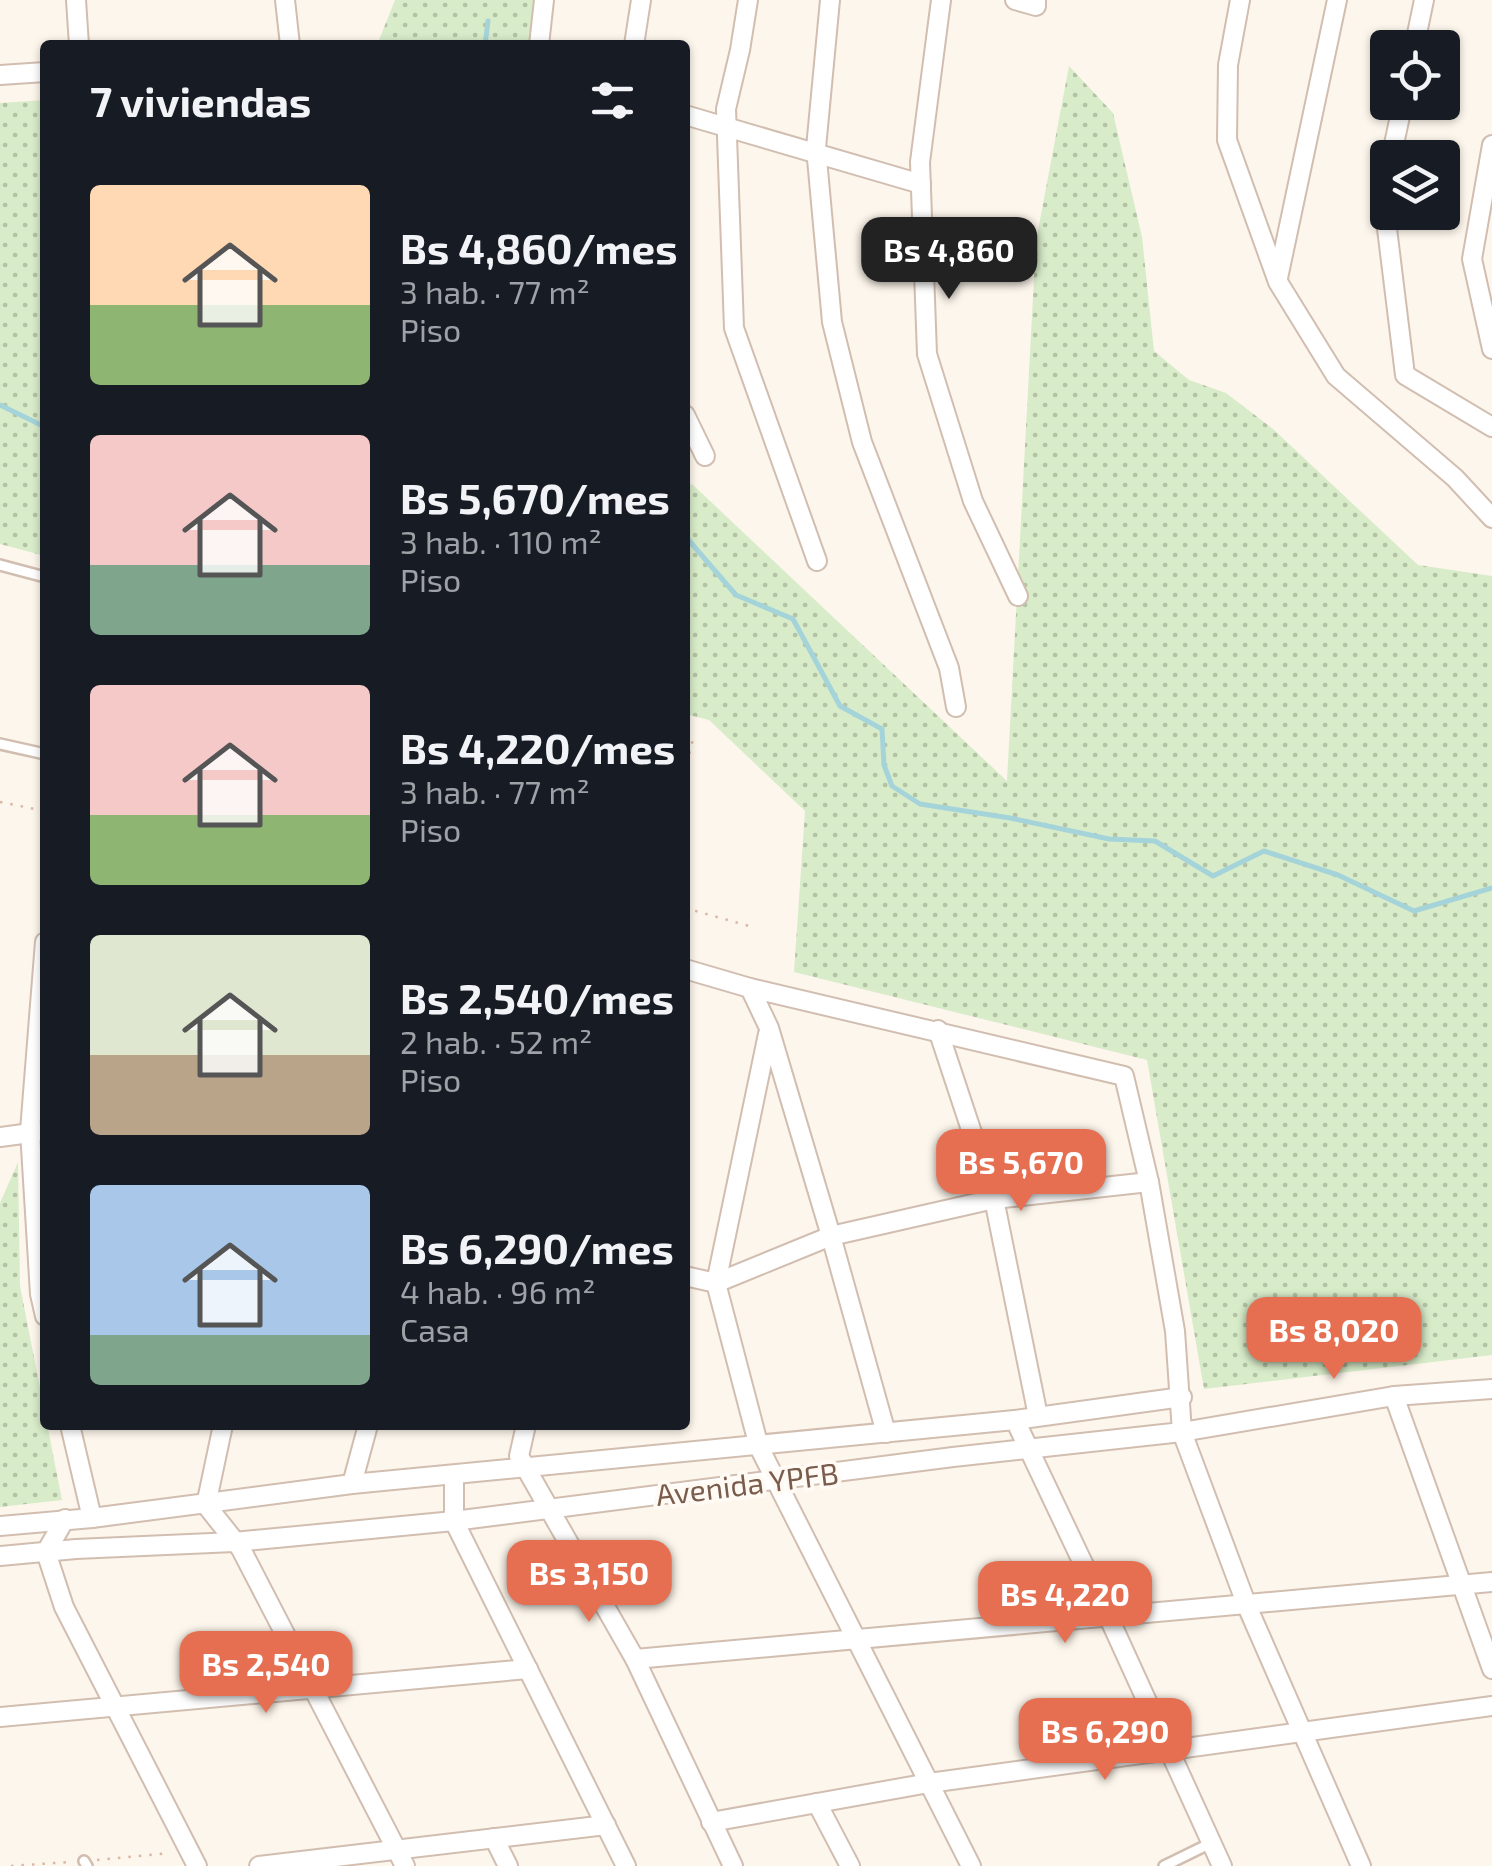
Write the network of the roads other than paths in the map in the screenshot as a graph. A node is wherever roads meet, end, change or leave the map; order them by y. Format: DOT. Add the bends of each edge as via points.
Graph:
graph roads {
  1 [pos="76,0"];
  2 [pos="285,0"];
  3 [pos="544,0"];
  4 [pos="641,0"];
  5 [pos="748,0"];
  6 [pos="830,0"];
  7 [pos="941,0"];
  8 [pos="1015,0"];
  9 [pos="1036,0"];
  10 [pos="1240,0"];
  11 [pos="1338,0"];
  12 [pos="1424,0"];
  13 [pos="1418,30"];
  14 [pos="79,40"];
  15 [pos="289,40"];
  16 [pos="540,40"];
  17 [pos="635,40"];
  18 [pos="40,72"];
  19 [pos="0,75"];
  20 [pos="690,116"];
  21 [pos="726,127"];
  22 [pos="1492,145"];
  23 [pos="816,153"];
  24 [pos="921,184"];
  25 [pos="1388,230"];
  26 [pos="1278,282"];
  27 [pos="1492,349"];
  28 [pos="690,424"];
  29 [pos="1492,427"];
  30 [pos="690,450"];
  31 [pos="1492,518"];
  32 [pos="817,562"];
  33 [pos="0,564"];
  34 [pos="40,576"];
  35 [pos="1018,596"];
  36 [pos="956,707"];
  37 [pos="0,744"];
  38 [pos="40,753"];
  39 [pos="690,970"];
  40 [pos="750,988"];
  41 [pos="769,1028"];
  42 [pos="938,1030"];
  43 [pos="40,1078"];
  44 [pos="38,1132"];
  45 [pos="0,1137"];
  46 [pos="1150,1182"];
  47 [pos="994,1199"];
  48 [pos="40,1205"];
  49 [pos="832,1236"];
  50 [pos="690,1277"];
  51 [pos="716,1283"];
  52 [pos="1492,1390"];
  53 [pos="1394,1396"];
  54 [pos="1182,1397"];
  55 [pos="1038,1416"];
  56 [pos="1015,1420"];
  57 [pos="71,1430"];
  58 [pos="222,1430"];
  59 [pos="367,1430"];
  60 [pos="525,1430"];
  61 [pos="1182,1432"];
  62 [pos="886,1433"];
  63 [pos="760,1446"];
  64 [pos="1028,1449"];
  65 [pos="528,1468"];
  66 [pos="454,1475"];
  67 [pos="776,1479"];
  68 [pos="352,1484"];
  69 [pos="206,1504"];
  70 [pos="550,1507"];
  71 [pos="92,1518"];
  72 [pos="65,1520"];
  73 [pos="454,1521"];
  74 [pos="0,1526"];
  75 [pos="234,1542"];
  76 [pos="46,1552"];
  77 [pos="0,1556"];
  78 [pos="1492,1582"];
  79 [pos="1459,1584"];
  80 [pos="1247,1606"];
  81 [pos="1109,1618"];
  82 [pos="858,1641"];
  83 [pos="635,1659"];
  84 [pos="528,1669"];
  85 [pos="1492,1669"];
  86 [pos="313,1688"];
  87 [pos="115,1706"];
  88 [pos="1492,1706"];
  89 [pos="0,1716"];
  90 [pos="1303,1734"];
  91 [pos="1170,1750"];
  92 [pos="929,1783"];
  93 [pos="818,1802"];
  94 [pos="711,1822"];
  95 [pos="606,1825"];
  96 [pos="494,1838"];
  97 [pos="1211,1842"];
  98 [pos="400,1858"];
  99 [pos="193,1859"];
  100 [pos="305,1863"];
  101 [pos="259,1866"];
  102 [pos="508,1866"];
  103 [pos="626,1866"];
  104 [pos="733,1866"];
  105 [pos="850,1866"];
  106 [pos="971,1866"];
  107 [pos="1164,1866"];
  108 [pos="1222,1866"];
  109 [pos="1361,1866"];
  1 -- 14 [label="street"];
  2 -- 15 [label="street"];
  3 -- 16 [label="street"];
  4 -- 17 [label="street"];
  5 -- 21 [label="street"];
  6 -- 23 [label="street"];
  7 -- 24 [label="street"];
  8 -- 9 [label="street" via="1036,6"];
  10 -- 26 [label="street" via="1228,64 1228,140"];
  11 -- 26 [label="street"];
  12 -- 13 [label="street"];
  18 -- 19 [label="street"];
  20 -- 21 [label="street"];
  21 -- 23 [label="street"];
  21 -- 32 [label="street" via="734,328"];
  22 -- 27 [label="street" via="1472,259"];
  23 -- 24 [label="street"];
  23 -- 36 [label="street" via="832,322 858,426 949,668"];
  24 -- 35 [label="street" via="927,354 973,501"];
  25 -- 29 [label="street" via="1405,374"];
  26 -- 31 [label="street" via="1336,376"];
  28 -- 30 [label="street" via="705,456"];
  33 -- 34 [label="lane"];
  37 -- 38 [label="lane"];
  39 -- 40 [label="street"];
  40 -- 41 [label="street"];
  40 -- 42 [label="street"];
  41 -- 49 [label="street"];
  41 -- 51 [label="street"];
  42 -- 46 [label="street" via="1124,1076"];
  42 -- 47 [label="street"];
  43 -- 44 [label="street"];
  44 -- 45 [label="street"];
  44 -- 48 [label="street"];
  46 -- 47 [label="street"];
  46 -- 54 [label="street"];
  47 -- 49 [label="street"];
  47 -- 55 [label="street"];
  49 -- 51 [label="street"];
  49 -- 62 [label="street"];
  50 -- 51 [label="street"];
  51 -- 63 [label="street"];
  52 -- 53 [label="street, Avenida YPFB"];
  53 -- 61 [label="street, Avenida YPFB"];
  53 -- 79 [label="street"];
  54 -- 55 [label="street, Avenida YPFB"];
  54 -- 61 [label="street"];
  55 -- 56 [label="street, Avenida YPFB"];
  56 -- 62 [label="street, Avenida YPFB"];
  56 -- 64 [label="street"];
  57 -- 71 [label="street"];
  58 -- 69 [label="street"];
  59 -- 68 [label="street"];
  60 -- 65 [label="street" via="520,1456"];
  61 -- 64 [label="street, Avenida YPFB"];
  61 -- 80 [label="street"];
  62 -- 63 [label="street, Avenida YPFB"];
  63 -- 65 [label="street, Avenida YPFB"];
  63 -- 67 [label="street"];
  64 -- 67 [label="street, Avenida YPFB"];
  64 -- 81 [label="street"];
  65 -- 66 [label="street, Avenida YPFB"];
  65 -- 70 [label="street"];
  66 -- 68 [label="street, Avenida YPFB"];
  66 -- 73 [label="street"];
  67 -- 70 [label="street, Avenida YPFB"];
  67 -- 82 [label="street"];
  68 -- 69 [label="street, Avenida YPFB"];
  69 -- 71 [label="street, Avenida YPFB"];
  69 -- 75 [label="street"];
  70 -- 73 [label="street, Avenida YPFB"];
  70 -- 83 [label="street"];
  71 -- 72 [label="street, Avenida YPFB"];
  72 -- 74 [label="street, Avenida YPFB"];
  72 -- 76 [label="street"];
  73 -- 75 [label="street, Avenida YPFB"];
  73 -- 84 [label="street"];
  75 -- 76 [label="street, Avenida YPFB"];
  75 -- 86 [label="street"];
  76 -- 77 [label="street, Avenida YPFB"];
  76 -- 87 [label="street" via="64,1607"];
  78 -- 79 [label="street"];
  79 -- 80 [label="street"];
  79 -- 85 [label="street"];
  80 -- 81 [label="street"];
  80 -- 90 [label="street"];
  81 -- 82 [label="street"];
  81 -- 91 [label="street"];
  82 -- 83 [label="street"];
  82 -- 92 [label="street"];
  83 -- 94 [label="street"];
  84 -- 86 [label="street"];
  84 -- 95 [label="street"];
  86 -- 87 [label="street"];
  86 -- 98 [label="street"];
  87 -- 89 [label="street"];
  87 -- 99 [label="street"];
  88 -- 90 [label="street"];
  90 -- 91 [label="street"];
  90 -- 109 [label="street"];
  91 -- 92 [label="street"];
  91 -- 97 [label="street"];
  92 -- 93 [label="street"];
  92 -- 106 [label="street"];
  93 -- 94 [label="street"];
  93 -- 105 [label="street"];
  94 -- 104 [label="street"];
  95 -- 96 [label="street"];
  95 -- 103 [label="street"];
  96 -- 98 [label="street"];
  96 -- 102 [label="street"];
  97 -- 107 [label="lane"];
  97 -- 108 [label="street"];
  98 -- 100 [label="street"];
  100 -- 101 [label="street"];
}
